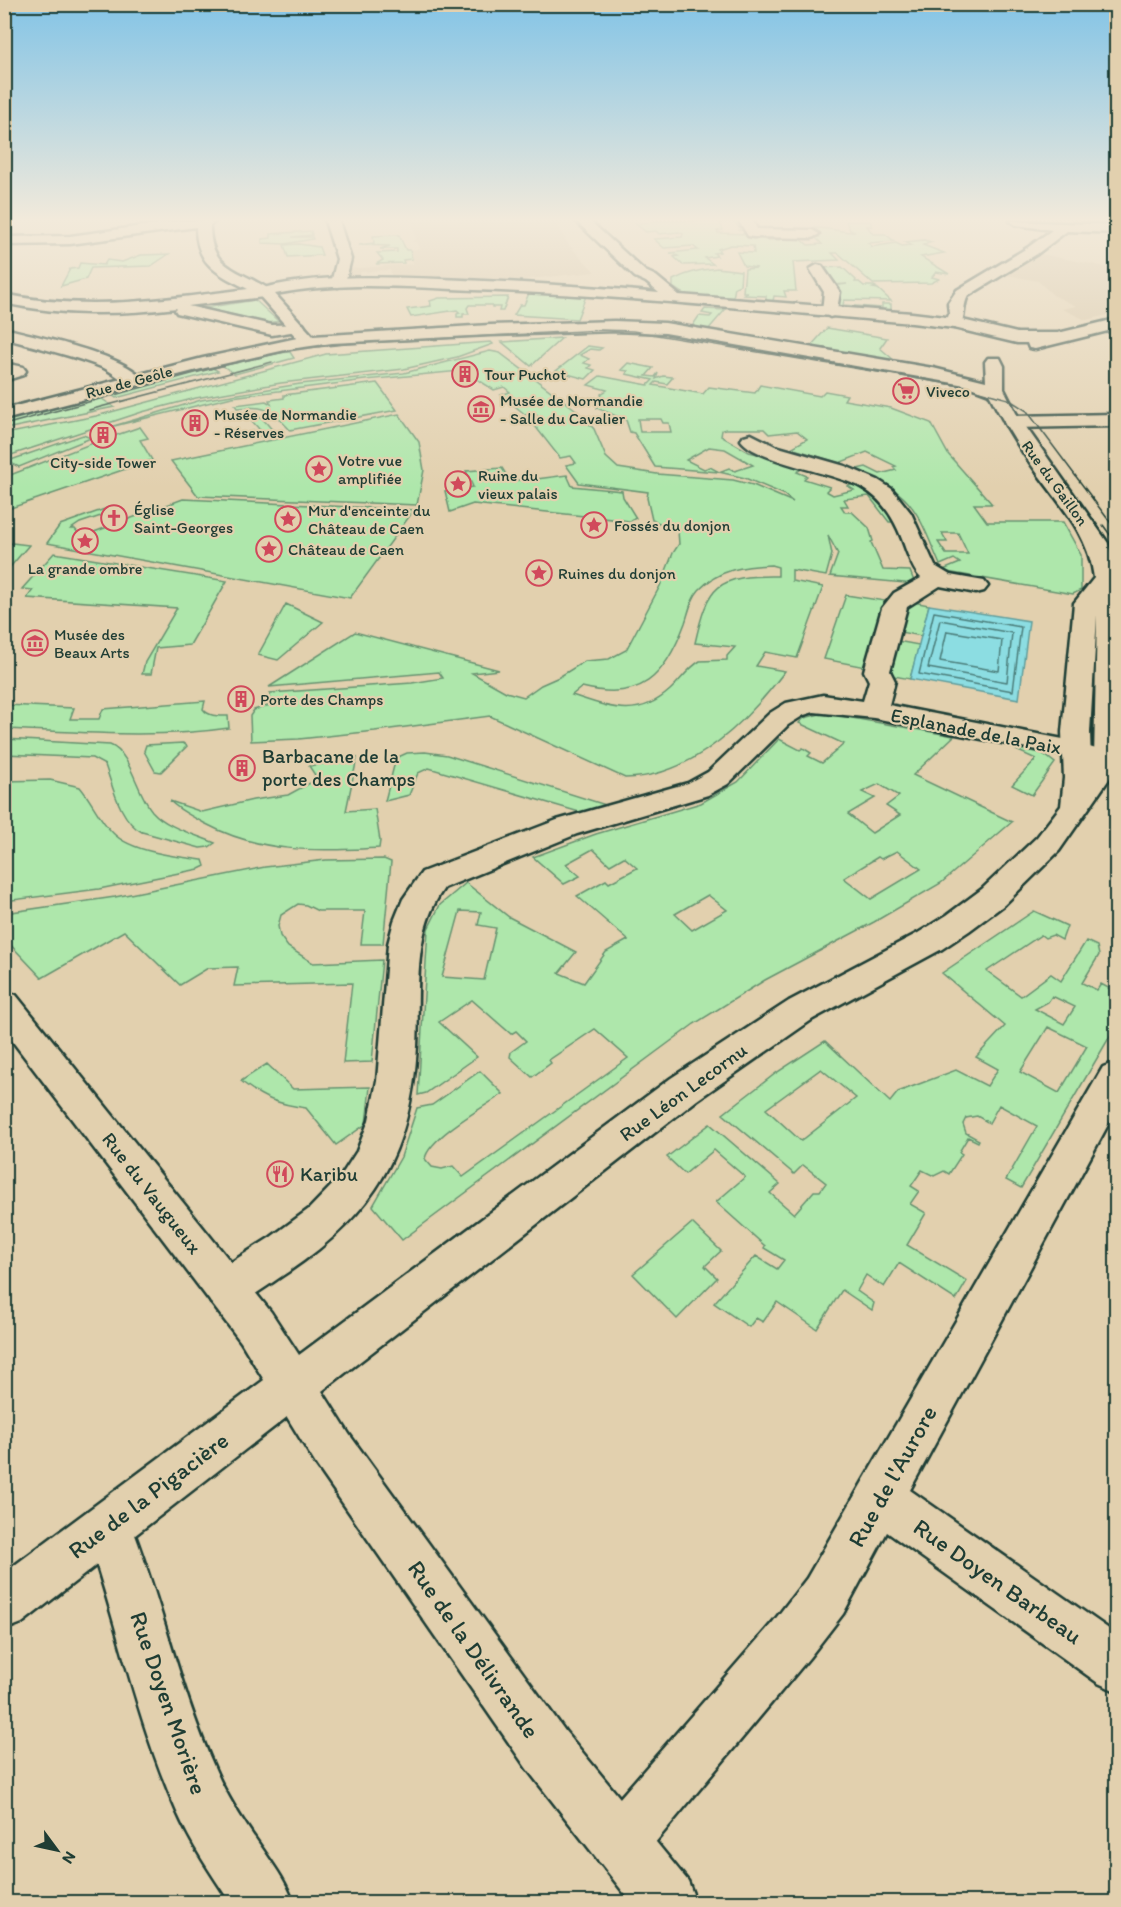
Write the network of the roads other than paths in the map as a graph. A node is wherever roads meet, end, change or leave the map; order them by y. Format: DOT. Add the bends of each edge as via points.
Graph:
graph roads {
  1 [pos="58,310"];
  2 [pos="183,310"];
  3 [pos="279,310"];
  4 [pos="668,310"];
  5 [pos="684,310"];
  6 [pos="806,310"];
  7 [pos="956,310"];
  8 [pos="830,312"];
  9 [pos="954,323"];
  10 [pos="1116,324"];
  11 [pos="665,328"];
  12 [pos="9,333"];
  13 [pos="990,333"];
  14 [pos="301,335"];
  15 [pos="1056,338"];
  16 [pos="997,358"];
  17 [pos="4,368"];
  18 [pos="933,373"];
  19 [pos="4,376"];
  20 [pos="135,380"];
  21 [pos="996,391"];
  22 [pos="4,415"];
  23 [pos="1116,420"];
  24 [pos="1013,422"];
  25 [pos="751,440"];
  26 [pos="937,578"];
  27 [pos="1111,578"];
  28 [pos="976,586"];
  29 [pos="874,710"];
  30 [pos="1078,751"];
  31 [pos="1112,764"];
  32 [pos="1075,807"];
  33 [pos="4,1004"];
  34 [pos="1116,1077"];
  35 [pos="226,1289"];
  36 [pos="293,1386"];
  37 [pos="879,1497"];
  38 [pos="108,1526"];
  39 [pos="4,1605"];
  40 [pos="1116,1665"];
  41 [pos="619,1842"];
  42 [pos="264,1902"];
  43 [pos="667,1902"];
  1 -- 12 [label="main road"];
  2 -- 14 [label="main road"];
  3 -- 14 [label="main road"];
  4 -- 11 [label="main road" via="659,321"];
  5 -- 11 [label="main road"];
  6 -- 8 [label="main road"];
  7 -- 9 [label="main road"];
  8 -- 9 [label="main road"];
  9 -- 13 [label="main road"];
  10 -- 15 [label="main road"];
  11 -- 14 [label="main road" via="614,326 326,339"];
  11 -- 18 [label="main road"];
  12 -- 20 [label="main road" via="109,364"];
  13 -- 15 [label="main road" via="1029,339"];
  13 -- 16 [label="main road" via="999,344"];
  14 -- 20 [label="main road, Rue de Geôle"];
  15 -- 16 [label="main road"];
  16 -- 18 [label="main road" via="956,373"];
  16 -- 21 [label="main road, Rue du Gaillon"];
  17 -- 19 [label="main road" via="17,371"];
  18 -- 21 [label="main road"];
  20 -- 22 [label="main road, Rue de Geôle"];
  21 -- 24 [label="main road, Rue du Gaillon"];
  23 -- 24 [label="main road"];
  24 -- 27 [label="main road, Rue du Gaillon" via="1097,543"];
  25 -- 26 [label="main road" via="771,451 840,471 883,493 902,515 925,568"];
  26 -- 28 [label="main road"];
  26 -- 29 [label="main road" via="906,595 894,608 877,670 882,681"];
  27 -- 30 [label="main road, Esplanade de la Paix" via="1086,603 1076,732"];
  27 -- 31 [label="main road" via="1106,738"];
  29 -- 30 [label="main road, Esplanade de la Paix"];
  29 -- 35 [label="main road, Esplanade de la Paix" via="823,703 795,709 779,719 718,778 698,789 567,827 433,880 419,894 405,938 397,1068 388,1117 368,1170 324,1223"];
  30 -- 31 [label="main road, Esplanade de la Paix"];
  30 -- 32 [label="main road"];
  31 -- 32 [label="main road, Rue Léon Lecornu"];
  32 -- 36 [label="main road, Rue Léon Lecornu" via="1048,844 1022,870 958,923 801,1010 744,1047"];
  33 -- 35 [label="main road, Rue du Vaugueux"];
  34 -- 37 [label="main road, Rue de l'Aurore"];
  35 -- 36 [label="main road, Rue du Vaugueux" via="256,1327"];
  36 -- 38 [label="main road, Rue de la Pigacière"];
  36 -- 41 [label="main road, Rue de la Délivrande" via="333,1450 539,1741"];
  37 -- 40 [label="main road, Rue Doyen Barbeau"];
  37 -- 41 [label="main road, Rue de l'Aurore" via="825,1596"];
  38 -- 39 [label="main road, Rue de la Pigacière"];
  38 -- 42 [label="main road, Rue Doyen Morière" via="190,1778 214,1826"];
  41 -- 43 [label="main road, Rue de la Délivrande"];
}
